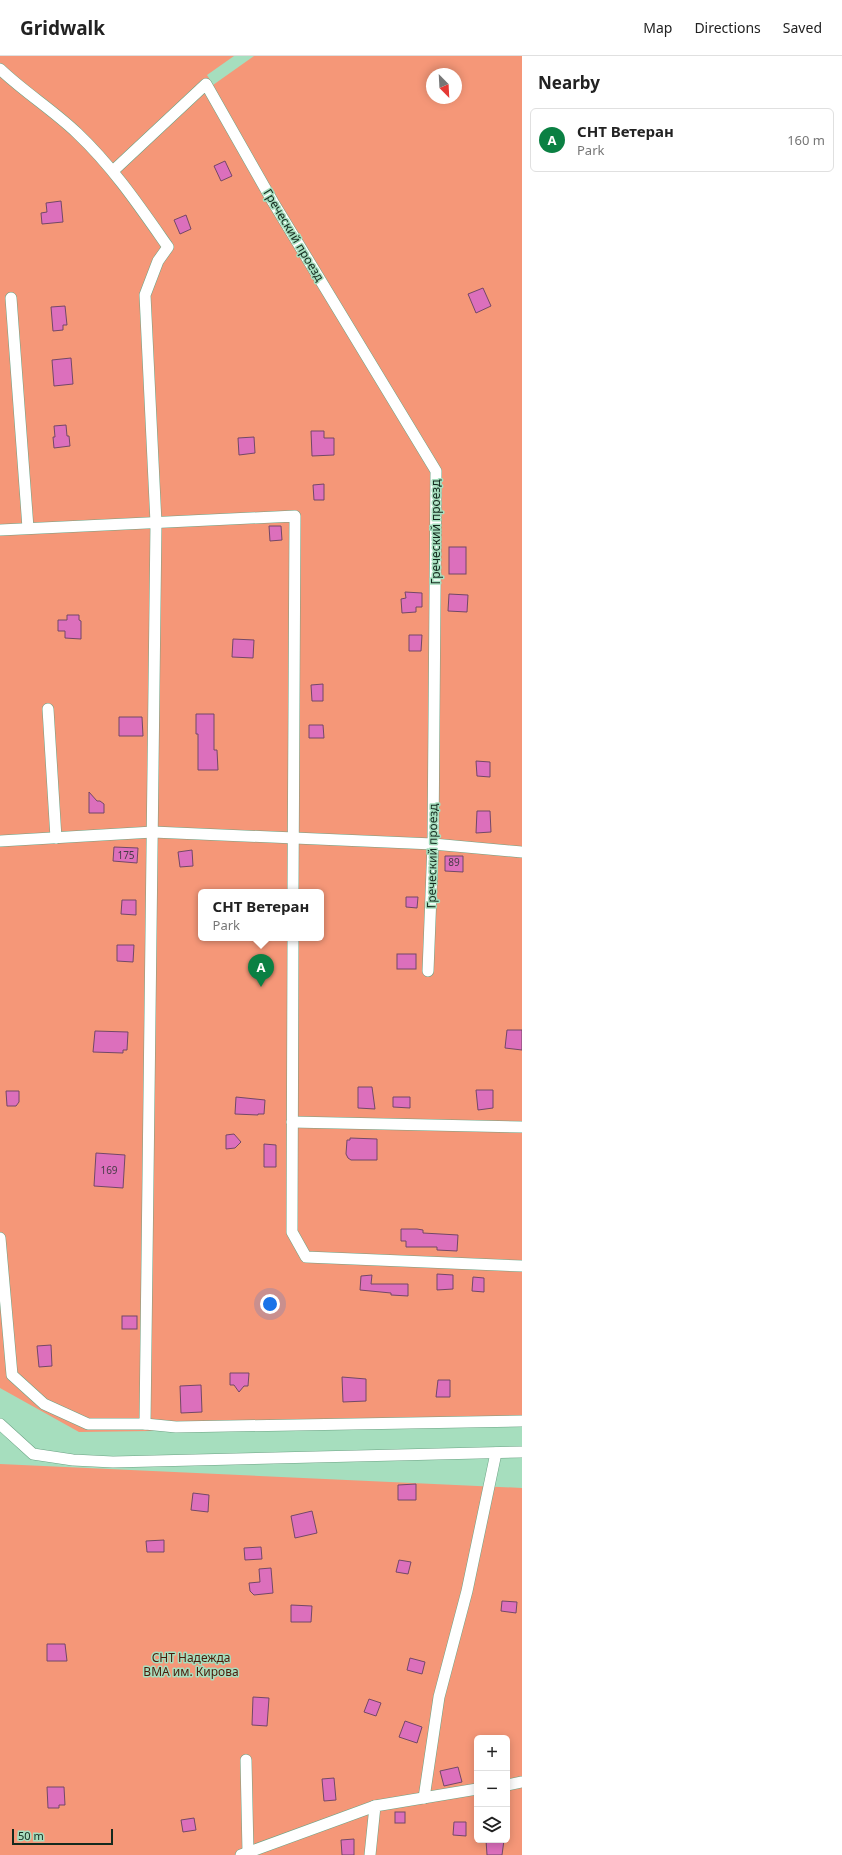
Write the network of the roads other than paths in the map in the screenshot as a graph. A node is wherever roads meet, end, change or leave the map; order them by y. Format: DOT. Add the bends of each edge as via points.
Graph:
graph roads {
  1 [pos="0,69"];
  2 [pos="113,171"];
  3 [pos="11,298"];
  4 [pos="156,523"];
  5 [pos="28,528"];
  6 [pos="0,530"];
  7 [pos="48,709"];
  8 [pos="153,832"];
  9 [pos="56,838"];
  10 [pos="294,838"];
  11 [pos="0,841"];
  12 [pos="433,844"];
  13 [pos="522,852"];
  14 [pos="293,889"];
  15 [pos="293,941"];
  16 [pos="428,971"];
  17 [pos="292,1122"];
  18 [pos="522,1127"];
  19 [pos="0,1238"];
  20 [pos="522,1266"];
  21 [pos="522,1421"];
  22 [pos="0,1424"];
  23 [pos="145,1424"];
  24 [pos="522,1452"];
  25 [pos="496,1453"];
  26 [pos="246,1760"];
  27 [pos="522,1782"];
  28 [pos="510,1784"];
  29 [pos="474,1790"];
  30 [pos="424,1798"];
  31 [pos="375,1806"];
  32 [pos="245,1854"];
  33 [pos="370,1855"];
  1 -- 2 [label="street" via="77,133"];
  2 -- 4 [label="street" via="168,247 158,261 145,295"];
  2 -- 12 [label="street, Греческий проезд" via="206,84 273,202 436,471"];
  3 -- 5 [label="street"];
  4 -- 5 [label="street"];
  4 -- 8 [label="street"];
  4 -- 10 [label="street" via="295,516"];
  5 -- 6 [label="street"];
  7 -- 9 [label="street"];
  8 -- 9 [label="street"];
  8 -- 10 [label="street"];
  8 -- 23 [label="street"];
  9 -- 11 [label="street"];
  10 -- 12 [label="street"];
  10 -- 14 [label="street"];
  12 -- 13 [label="street"];
  12 -- 16 [label="street, Греческий проезд"];
  15 -- 17 [label="street"];
  17 -- 18 [label="street"];
  17 -- 20 [label="street" via="292,1232 306,1257"];
  19 -- 23 [label="street" via="12,1374 44,1404 88,1424"];
  21 -- 23 [label="street" via="176,1427"];
  22 -- 25 [label="street" via="33,1454 73,1460 113,1462"];
  24 -- 25 [label="street"];
  25 -- 30 [label="street" via="467,1590 439,1698"];
  26 -- 32 [label="street"];
  27 -- 28 [label="street"];
  29 -- 30 [label="street"];
  30 -- 31 [label="street"];
  31 -- 32 [label="street"];
  31 -- 33 [label="street"];
}
